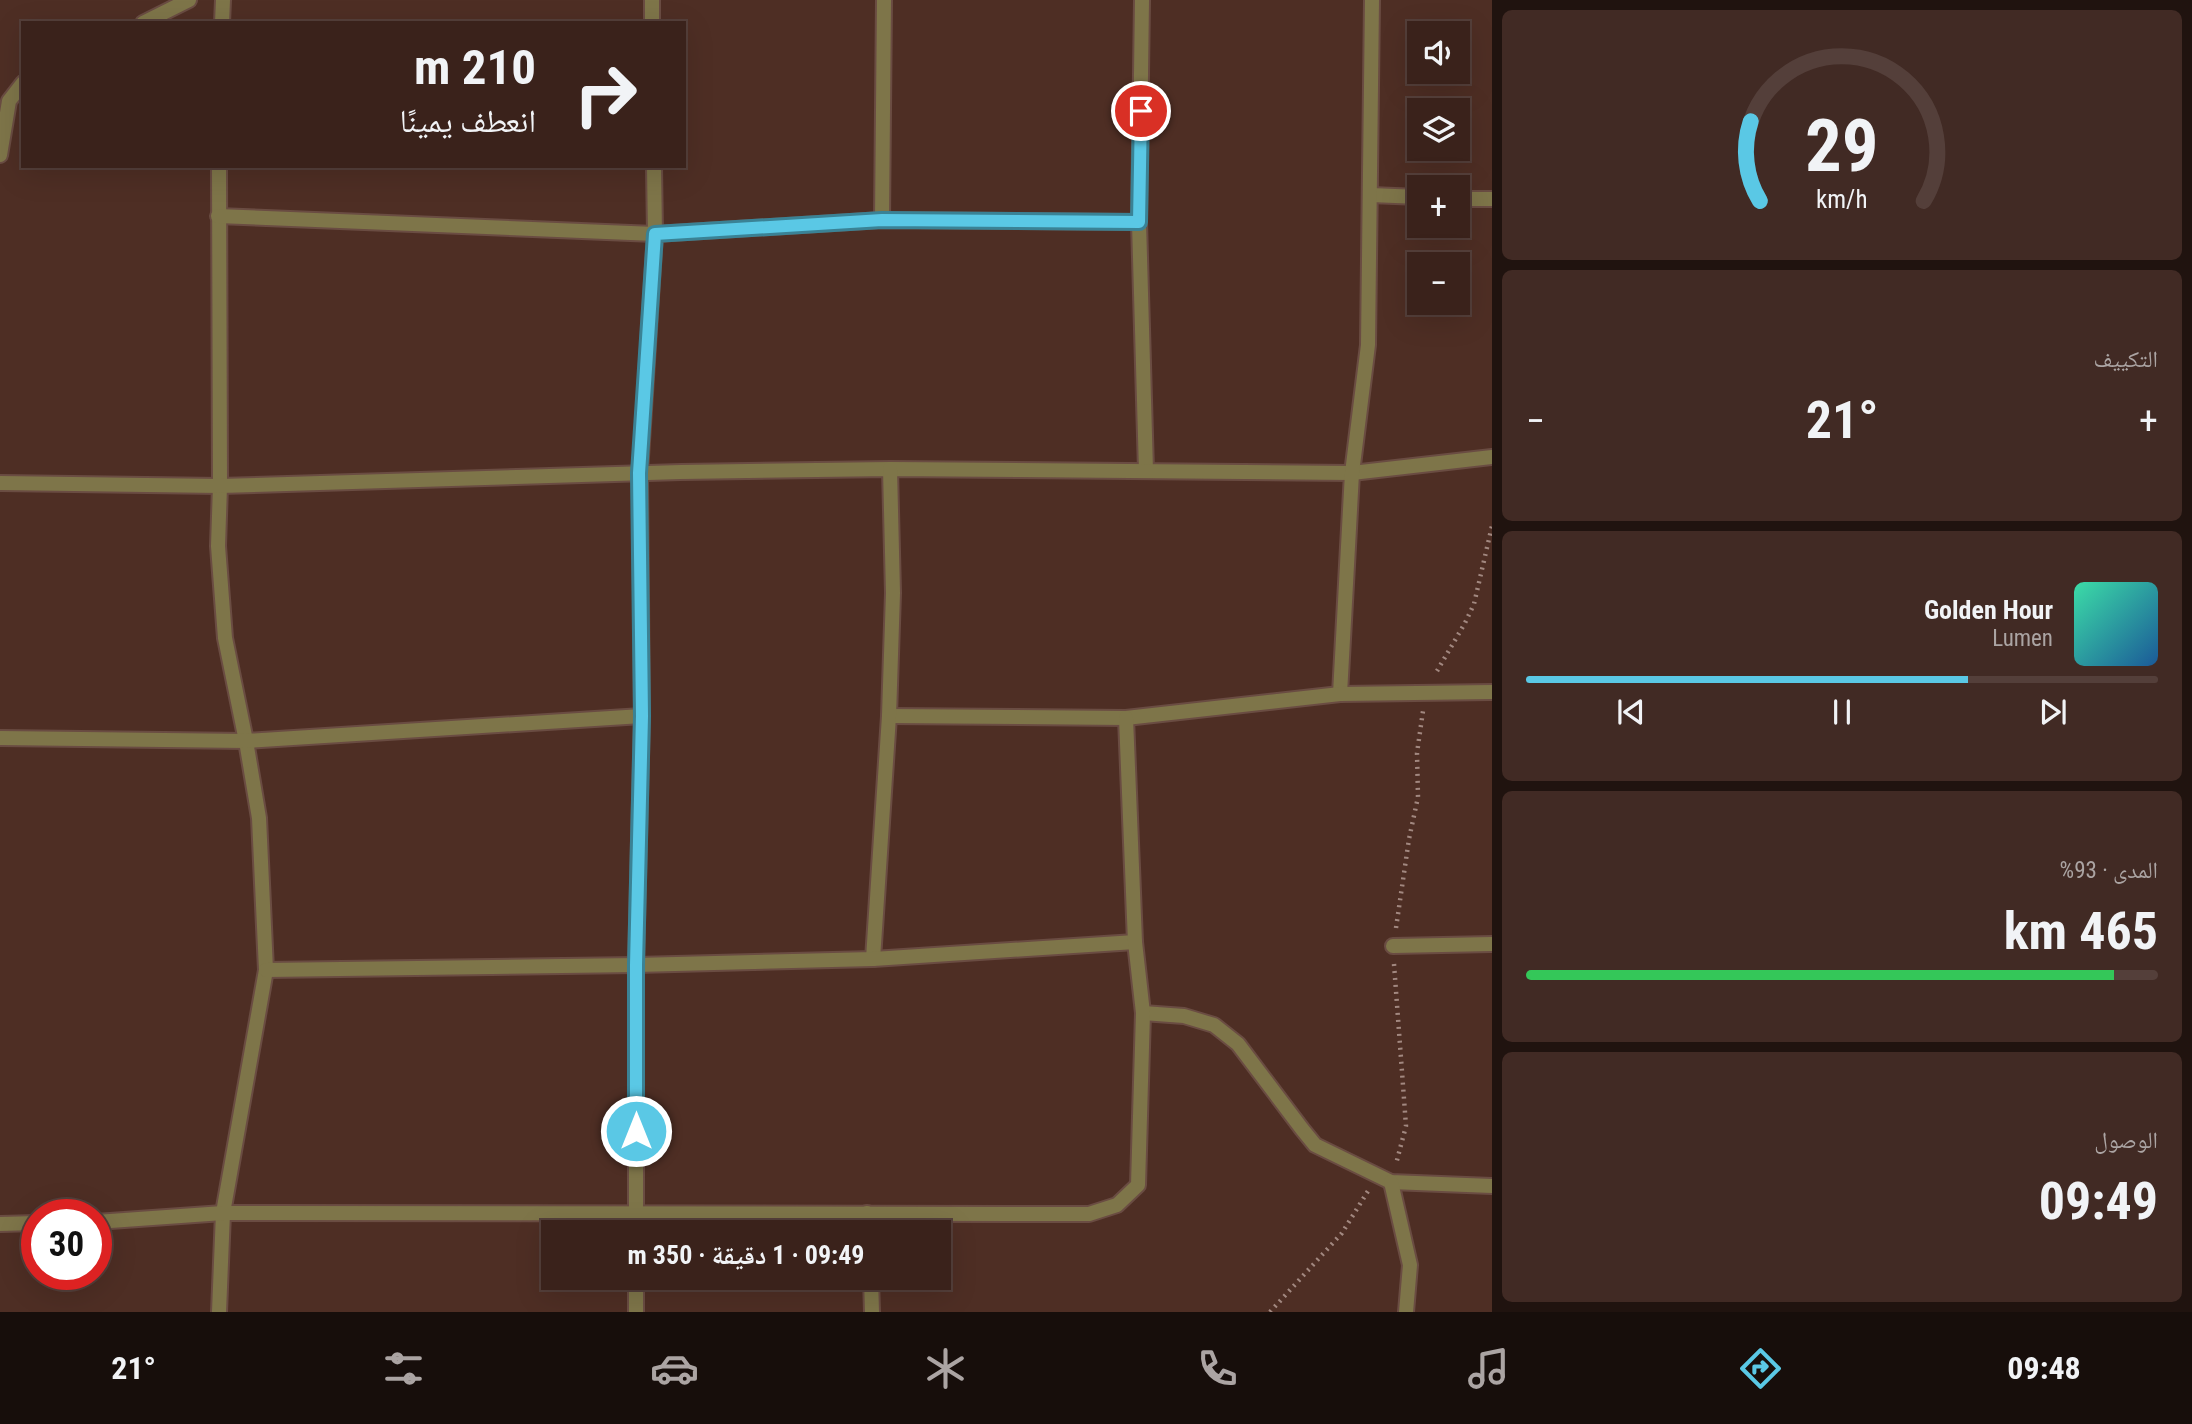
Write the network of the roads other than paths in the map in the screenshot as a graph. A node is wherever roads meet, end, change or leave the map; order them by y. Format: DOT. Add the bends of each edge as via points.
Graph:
graph roads {
  1 [pos="189,0"];
  2 [pos="223,0"];
  3 [pos="652,0"];
  4 [pos="884,0"];
  5 [pos="1142,0"];
  6 [pos="1372,0"];
  7 [pos="147,21"];
  8 [pos="222,21"];
  9 [pos="652,21"];
  10 [pos="21,86"];
  11 [pos="0,155"];
  12 [pos="219,168"];
  13 [pos="654,168"];
  14 [pos="1371,195"];
  15 [pos="1407,196"];
  16 [pos="1470,199"];
  17 [pos="1492,199"];
  18 [pos="218,216"];
  19 [pos="882,220"];
  20 [pos="1139,222"];
  21 [pos="655,234"];
  22 [pos="1492,457"];
  23 [pos="890,468"];
  24 [pos="1146,471"];
  25 [pos="639,473"];
  26 [pos="1352,473"];
  27 [pos="0,484"];
  28 [pos="220,486"];
  29 [pos="1492,692"];
  30 [pos="1340,694"];
  31 [pos="642,716"];
  32 [pos="889,716"];
  33 [pos="1126,718"];
  34 [pos="0,738"];
  35 [pos="246,740"];
  36 [pos="1135,942"];
  37 [pos="1492,944"];
  38 [pos="1393,947"];
  39 [pos="873,959"];
  40 [pos="636,965"];
  41 [pos="266,970"];
  42 [pos="1143,1013"];
  43 [pos="1391,1182"];
  44 [pos="1492,1186"];
  45 [pos="223,1213"];
  46 [pos="636,1213"];
  47 [pos="867,1213"];
  48 [pos="636,1220"];
  49 [pos="867,1220"];
  50 [pos="112,1221"];
  51 [pos="21,1223"];
  52 [pos="0,1224"];
  53 [pos="636,1290"];
  54 [pos="871,1290"];
  55 [pos="219,1312"];
  56 [pos="636,1312"];
  57 [pos="872,1312"];
  58 [pos="1406,1312"];
  1 -- 7 [label="street"];
  2 -- 8 [label="street"];
  3 -- 9 [label="street"];
  4 -- 19 [label="street"];
  5 -- 20 [label="street"];
  6 -- 14 [label="street"];
  10 -- 11 [label="street" via="9,101"];
  12 -- 18 [label="street"];
  13 -- 21 [label="street"];
  14 -- 15 [label="street"];
  14 -- 26 [label="street" via="1368,345"];
  16 -- 17 [label="street"];
  18 -- 21 [label="street"];
  18 -- 28 [label="street"];
  19 -- 20 [label="street"];
  19 -- 21 [label="street"];
  20 -- 24 [label="street"];
  21 -- 25 [label="street"];
  22 -- 26 [label="street"];
  23 -- 24 [label="street"];
  23 -- 25 [label="street"];
  23 -- 32 [label="street" via="893,593"];
  24 -- 26 [label="street"];
  25 -- 28 [label="street"];
  25 -- 31 [label="street"];
  26 -- 30 [label="street"];
  27 -- 28 [label="street"];
  28 -- 35 [label="street" via="218,546 225,638"];
  29 -- 30 [label="street"];
  30 -- 33 [label="street"];
  31 -- 35 [label="street"];
  31 -- 40 [label="street"];
  32 -- 33 [label="street"];
  32 -- 39 [label="street"];
  33 -- 36 [label="street"];
  34 -- 35 [label="street"];
  35 -- 41 [label="street" via="259,818"];
  36 -- 39 [label="street"];
  36 -- 42 [label="street"];
  37 -- 38 [label="street"];
  39 -- 40 [label="street"];
  40 -- 41 [label="street"];
  40 -- 46 [label="street"];
  41 -- 45 [label="street"];
  42 -- 43 [label="street" via="1184,1016 1214,1025 1238,1044 1315,1144"];
  42 -- 47 [label="street" via="1138,1185 1117,1205 1089,1214"];
  43 -- 44 [label="street"];
  43 -- 58 [label="street" via="1410,1265"];
  45 -- 46 [label="street"];
  45 -- 50 [label="street"];
  45 -- 55 [label="street"];
  46 -- 47 [label="street"];
  46 -- 48 [label="street"];
  47 -- 49 [label="street"];
  51 -- 52 [label="street"];
  53 -- 56 [label="street"];
  54 -- 57 [label="street"];
}
